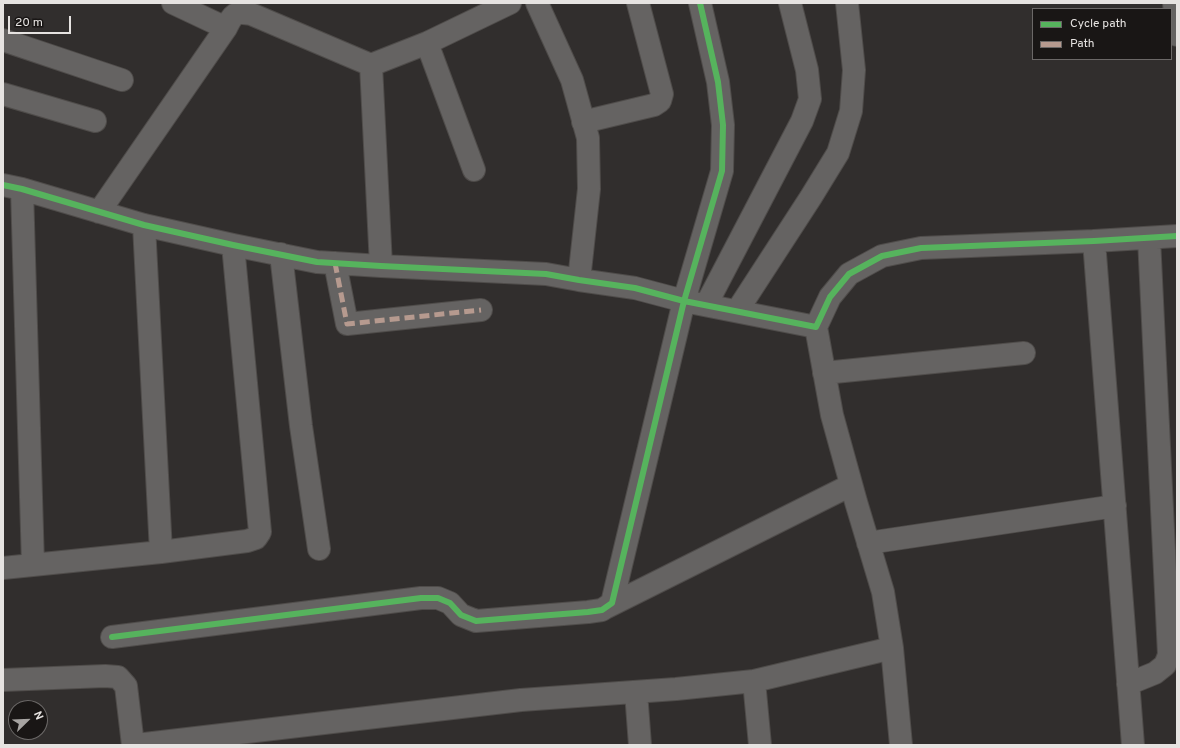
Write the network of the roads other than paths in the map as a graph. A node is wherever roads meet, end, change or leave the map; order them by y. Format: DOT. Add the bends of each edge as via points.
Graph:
graph roads {
  1 [pos="173,3"];
  2 [pos="510,3"];
  3 [pos="537,3"];
  4 [pos="638,3"];
  5 [pos="700,3"];
  6 [pos="790,3"];
  7 [pos="847,3"];
  8 [pos="1169,3"];
  9 [pos="1174,3"];
  10 [pos="226,28"];
  11 [pos="1177,35"];
  12 [pos="3,40"];
  13 [pos="427,43"];
  14 [pos="371,65"];
  15 [pos="122,80"];
  16 [pos="3,94"];
  17 [pos="95,121"];
  18 [pos="583,122"];
  19 [pos="474,170"];
  20 [pos="12,187"];
  21 [pos="99,212"];
  22 [pos="144,225"];
  23 [pos="1177,236"];
  24 [pos="1149,238"];
  25 [pos="1094,241"];
  26 [pos="233,245"];
  27 [pos="281,254"];
  28 [pos="335,263"];
  29 [pos="381,266"];
  30 [pos="579,280"];
  31 [pos="684,301"];
  32 [pos="706,305"];
  33 [pos="482,310"];
  34 [pos="736,311"];
  35 [pos="816,327"];
  36 [pos="1024,353"];
  37 [pos="824,373"];
  38 [pos="851,485"];
  39 [pos="1115,506"];
  40 [pos="868,543"];
  41 [pos="319,549"];
  42 [pos="160,552"];
  43 [pos="33,565"];
  44 [pos="3,568"];
  45 [pos="602,610"];
  46 [pos="112,638"];
  47 [pos="892,648"];
  48 [pos="3,680"];
  49 [pos="754,681"];
  50 [pos="1128,684"];
  51 [pos="636,692"];
  52 [pos="135,745"];
  53 [pos="640,745"];
  54 [pos="760,745"];
  55 [pos="902,745"];
  56 [pos="1132,745"];
  1 -- 10 [label="street"];
  2 -- 13 [label="street"];
  3 -- 18 [label="street" via="572,80"];
  4 -- 18 [label="street" via="662,94 660,101 654,105"];
  5 -- 31 [label="street" via="718,82 723,125 722,171"];
  6 -- 32 [label="street" via="807,70 810,99 802,121"];
  7 -- 34 [label="street" via="854,70 851,111 838,153"];
  8 -- 9 [label="street"];
  9 -- 11 [label="street"];
  10 -- 14 [label="street" via="232,16 241,12 250,14"];
  10 -- 21 [label="street"];
  12 -- 15 [label="street"];
  13 -- 14 [label="street"];
  13 -- 19 [label="street"];
  14 -- 29 [label="street"];
  16 -- 17 [label="street"];
  18 -- 30 [label="street" via="588,138 589,189"];
  20 -- 21 [label="street"];
  20 -- 43 [label="street"];
  21 -- 22 [label="street"];
  22 -- 26 [label="street"];
  22 -- 42 [label="street"];
  23 -- 24 [label="street"];
  24 -- 25 [label="street"];
  24 -- 50 [label="street" via="1169,655 1165,665 1155,673"];
  25 -- 35 [label="street" via="921,248 882,256 848,274 830,297"];
  25 -- 39 [label="street"];
  26 -- 27 [label="street"];
  26 -- 42 [label="street" via="260,532 256,538 247,541"];
  27 -- 28 [label="street"];
  27 -- 41 [label="street" via="301,426"];
  28 -- 29 [label="street"];
  28 -- 33 [label="street" via="347,324"];
  29 -- 30 [label="street" via="546,274"];
  30 -- 31 [label="street" via="635,288"];
  31 -- 32 [label="street"];
  31 -- 45 [label="street" via="612,603"];
  32 -- 34 [label="street"];
  34 -- 35 [label="street"];
  35 -- 37 [label="street"];
  36 -- 37 [label="street"];
  37 -- 38 [label="street" via="832,415"];
  38 -- 40 [label="street"];
  38 -- 45 [label="street"];
  39 -- 40 [label="street"];
  39 -- 50 [label="street"];
  40 -- 47 [label="street" via="883,592"];
  42 -- 43 [label="street"];
  43 -- 44 [label="street"];
  45 -- 46 [label="street" via="476,621 461,615 450,602 438,598 421,598"];
  47 -- 49 [label="street"];
  47 -- 55 [label="street"];
  48 -- 52 [label="street" via="118,677 126,686"];
  49 -- 51 [label="street"];
  49 -- 54 [label="street"];
  50 -- 56 [label="street"];
  51 -- 52 [label="street" via="521,700"];
  51 -- 53 [label="street"];
}
